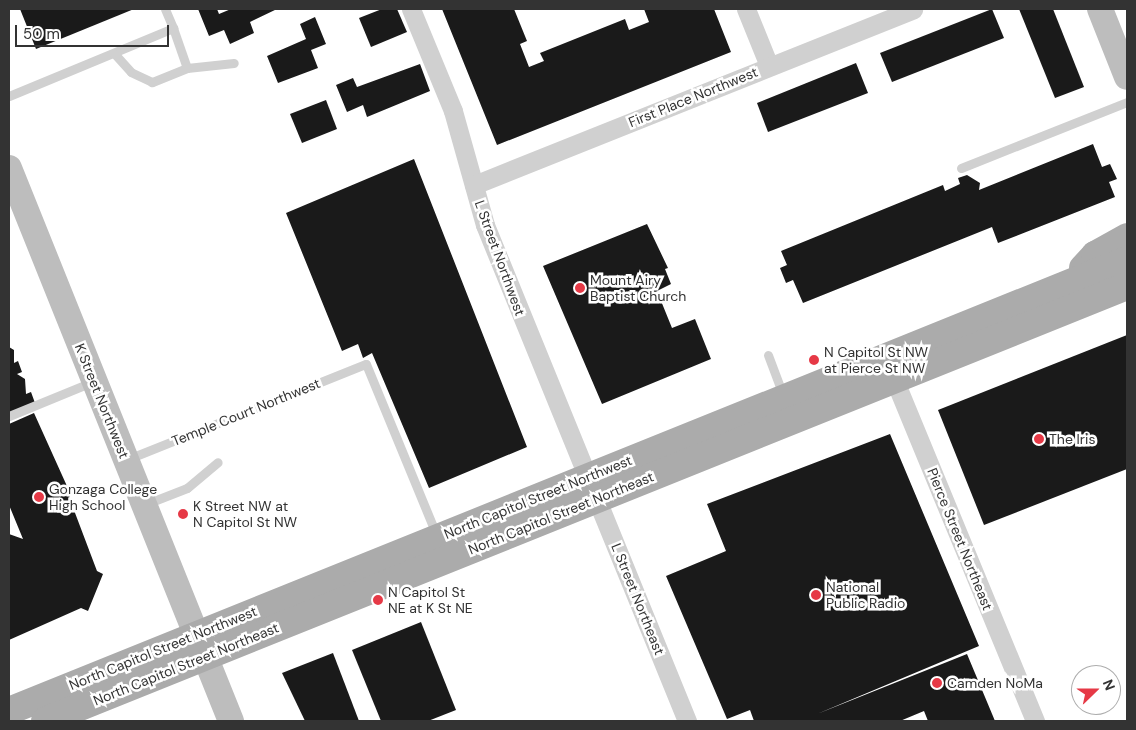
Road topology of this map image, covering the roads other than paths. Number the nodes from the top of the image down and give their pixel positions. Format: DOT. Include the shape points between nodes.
graph roads {
  1 [pos="166,9"];
  2 [pos="411,9"];
  3 [pos="746,9"];
  4 [pos="913,9"];
  5 [pos="1100,9"];
  6 [pos="173,28"];
  7 [pos="114,53"];
  8 [pos="234,63"];
  9 [pos="769,66"];
  10 [pos="187,68"];
  11 [pos="1127,77"];
  12 [pos="9,96"];
  13 [pos="1127,102"];
  14 [pos="9,168"];
  15 [pos="961,168"];
  16 [pos="474,185"];
  17 [pos="1127,237"];
  18 [pos="1127,260"];
  19 [pos="1127,286"];
  20 [pos="1073,294"];
  21 [pos="1127,303"];
  22 [pos="768,356"];
  23 [pos="890,368"];
  24 [pos="94,381"];
  25 [pos="784,398"];
  26 [pos="9,416"];
  27 [pos="126,460"];
  28 [pos="218,462"];
  29 [pos="592,488"];
  30 [pos="144,505"];
  31 [pos="437,537"];
  32 [pos="201,645"];
  33 [pos="9,711"];
  34 [pos="44,721"];
  35 [pos="231,721"];
  36 [pos="687,721"];
  37 [pos="1035,721"];
  1 -- 6 [label="lane"];
  2 -- 16 [label="street, L Street Northwest" via="453,111"];
  3 -- 9 [label="street"];
  4 -- 9 [label="street, First Place Northwest"];
  5 -- 11 [label="main road"];
  6 -- 7 [label="lane"];
  6 -- 10 [label="lane"];
  7 -- 10 [label="lane" via="131,72 152,82"];
  7 -- 12 [label="lane"];
  8 -- 10 [label="lane"];
  9 -- 16 [label="street, First Place Northwest"];
  13 -- 15 [label="lane"];
  14 -- 24 [label="main road, K Street Northwest"];
  16 -- 29 [label="street, L Street Northwest" via="485,226"];
  17 -- 20 [label="main road" via="1095,255"];
  18 -- 20 [label="main road"];
  19 -- 20 [label="main road"];
  20 -- 21 [label="main road"];
  20 -- 23 [label="main road, North Capitol Street Northwest"];
  22 -- 25 [label="lane"];
  23 -- 25 [label="main road, North Capitol Street Northwest"];
  23 -- 29 [label="main road, North Capitol Street Northeast"];
  23 -- 37 [label="street, Pierce Street Northeast"];
  24 -- 26 [label="lane"];
  24 -- 27 [label="main road, K Street Northwest"];
  25 -- 29 [label="main road, North Capitol Street Northwest"];
  27 -- 30 [label="main road, K Street Northwest"];
  27 -- 31 [label="lane, Temple Court Northwest" via="366,364"];
  28 -- 30 [label="lane" via="187,488"];
  29 -- 31 [label="main road, North Capitol Street Northwest"];
  29 -- 32 [label="main road, North Capitol Street Northeast"];
  29 -- 36 [label="street, L Street Northeast"];
  30 -- 32 [label="main road, K Street Northwest"];
  31 -- 32 [label="main road, North Capitol Street Northwest"];
  32 -- 33 [label="main road, North Capitol Street Northwest"];
  32 -- 34 [label="main road, North Capitol Street Northeast"];
  32 -- 35 [label="main road, K Street Northwest"];
}
